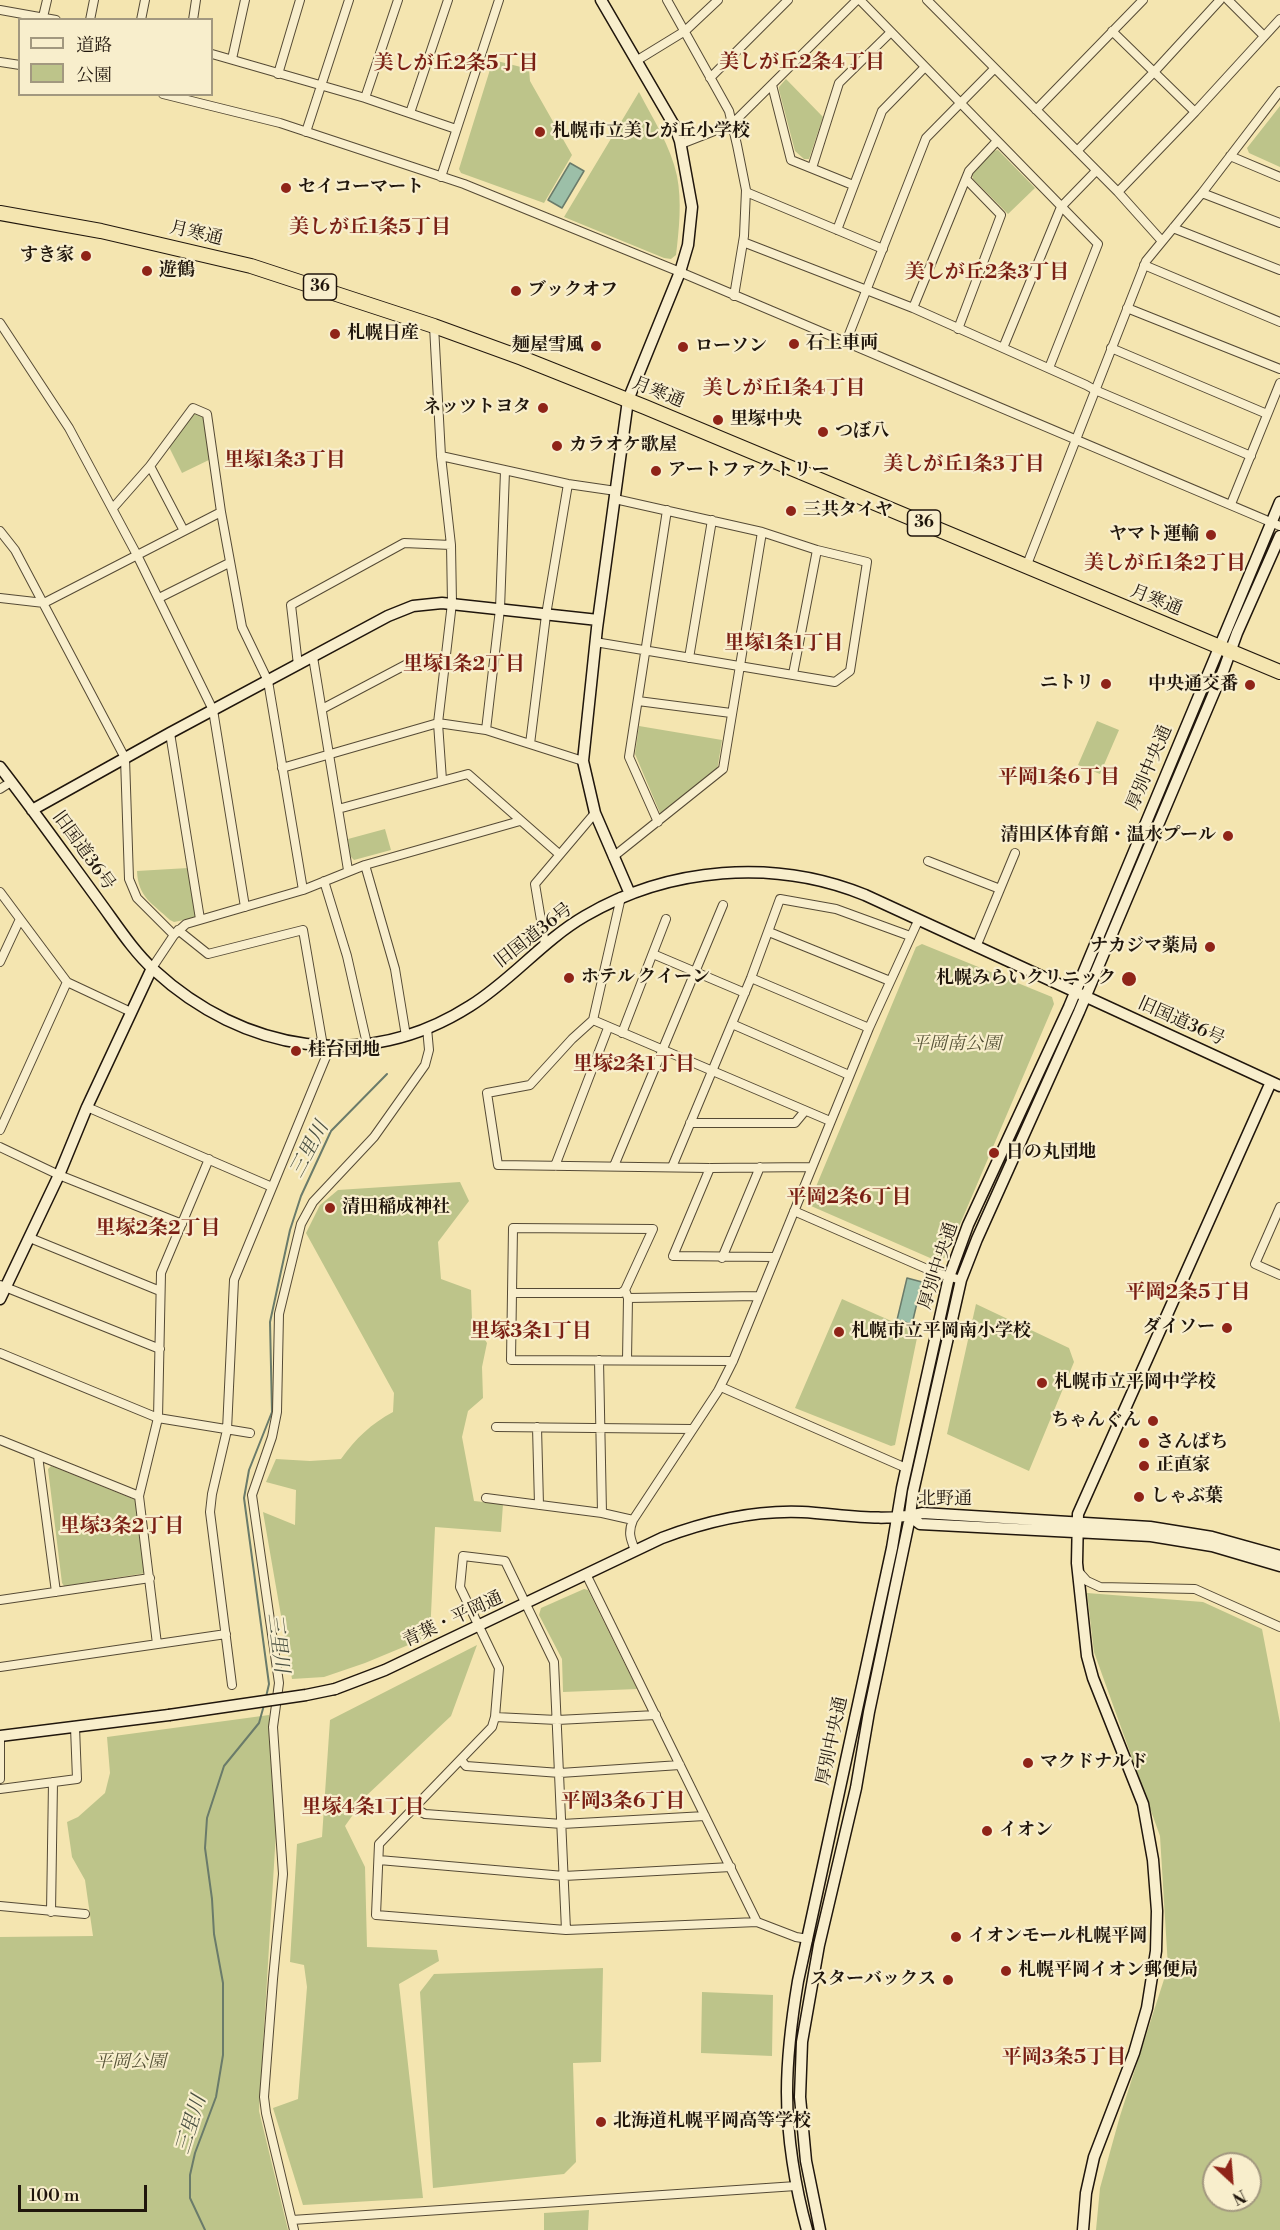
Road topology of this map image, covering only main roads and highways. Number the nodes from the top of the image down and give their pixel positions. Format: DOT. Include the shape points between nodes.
graph roads {
  1 [pos="0,213"];
  2 [pos="1280,672"];
  1 -- 2 [label="highway, 月寒通 / 36" via="101,231 251,266 434,326 628,400"];
}
